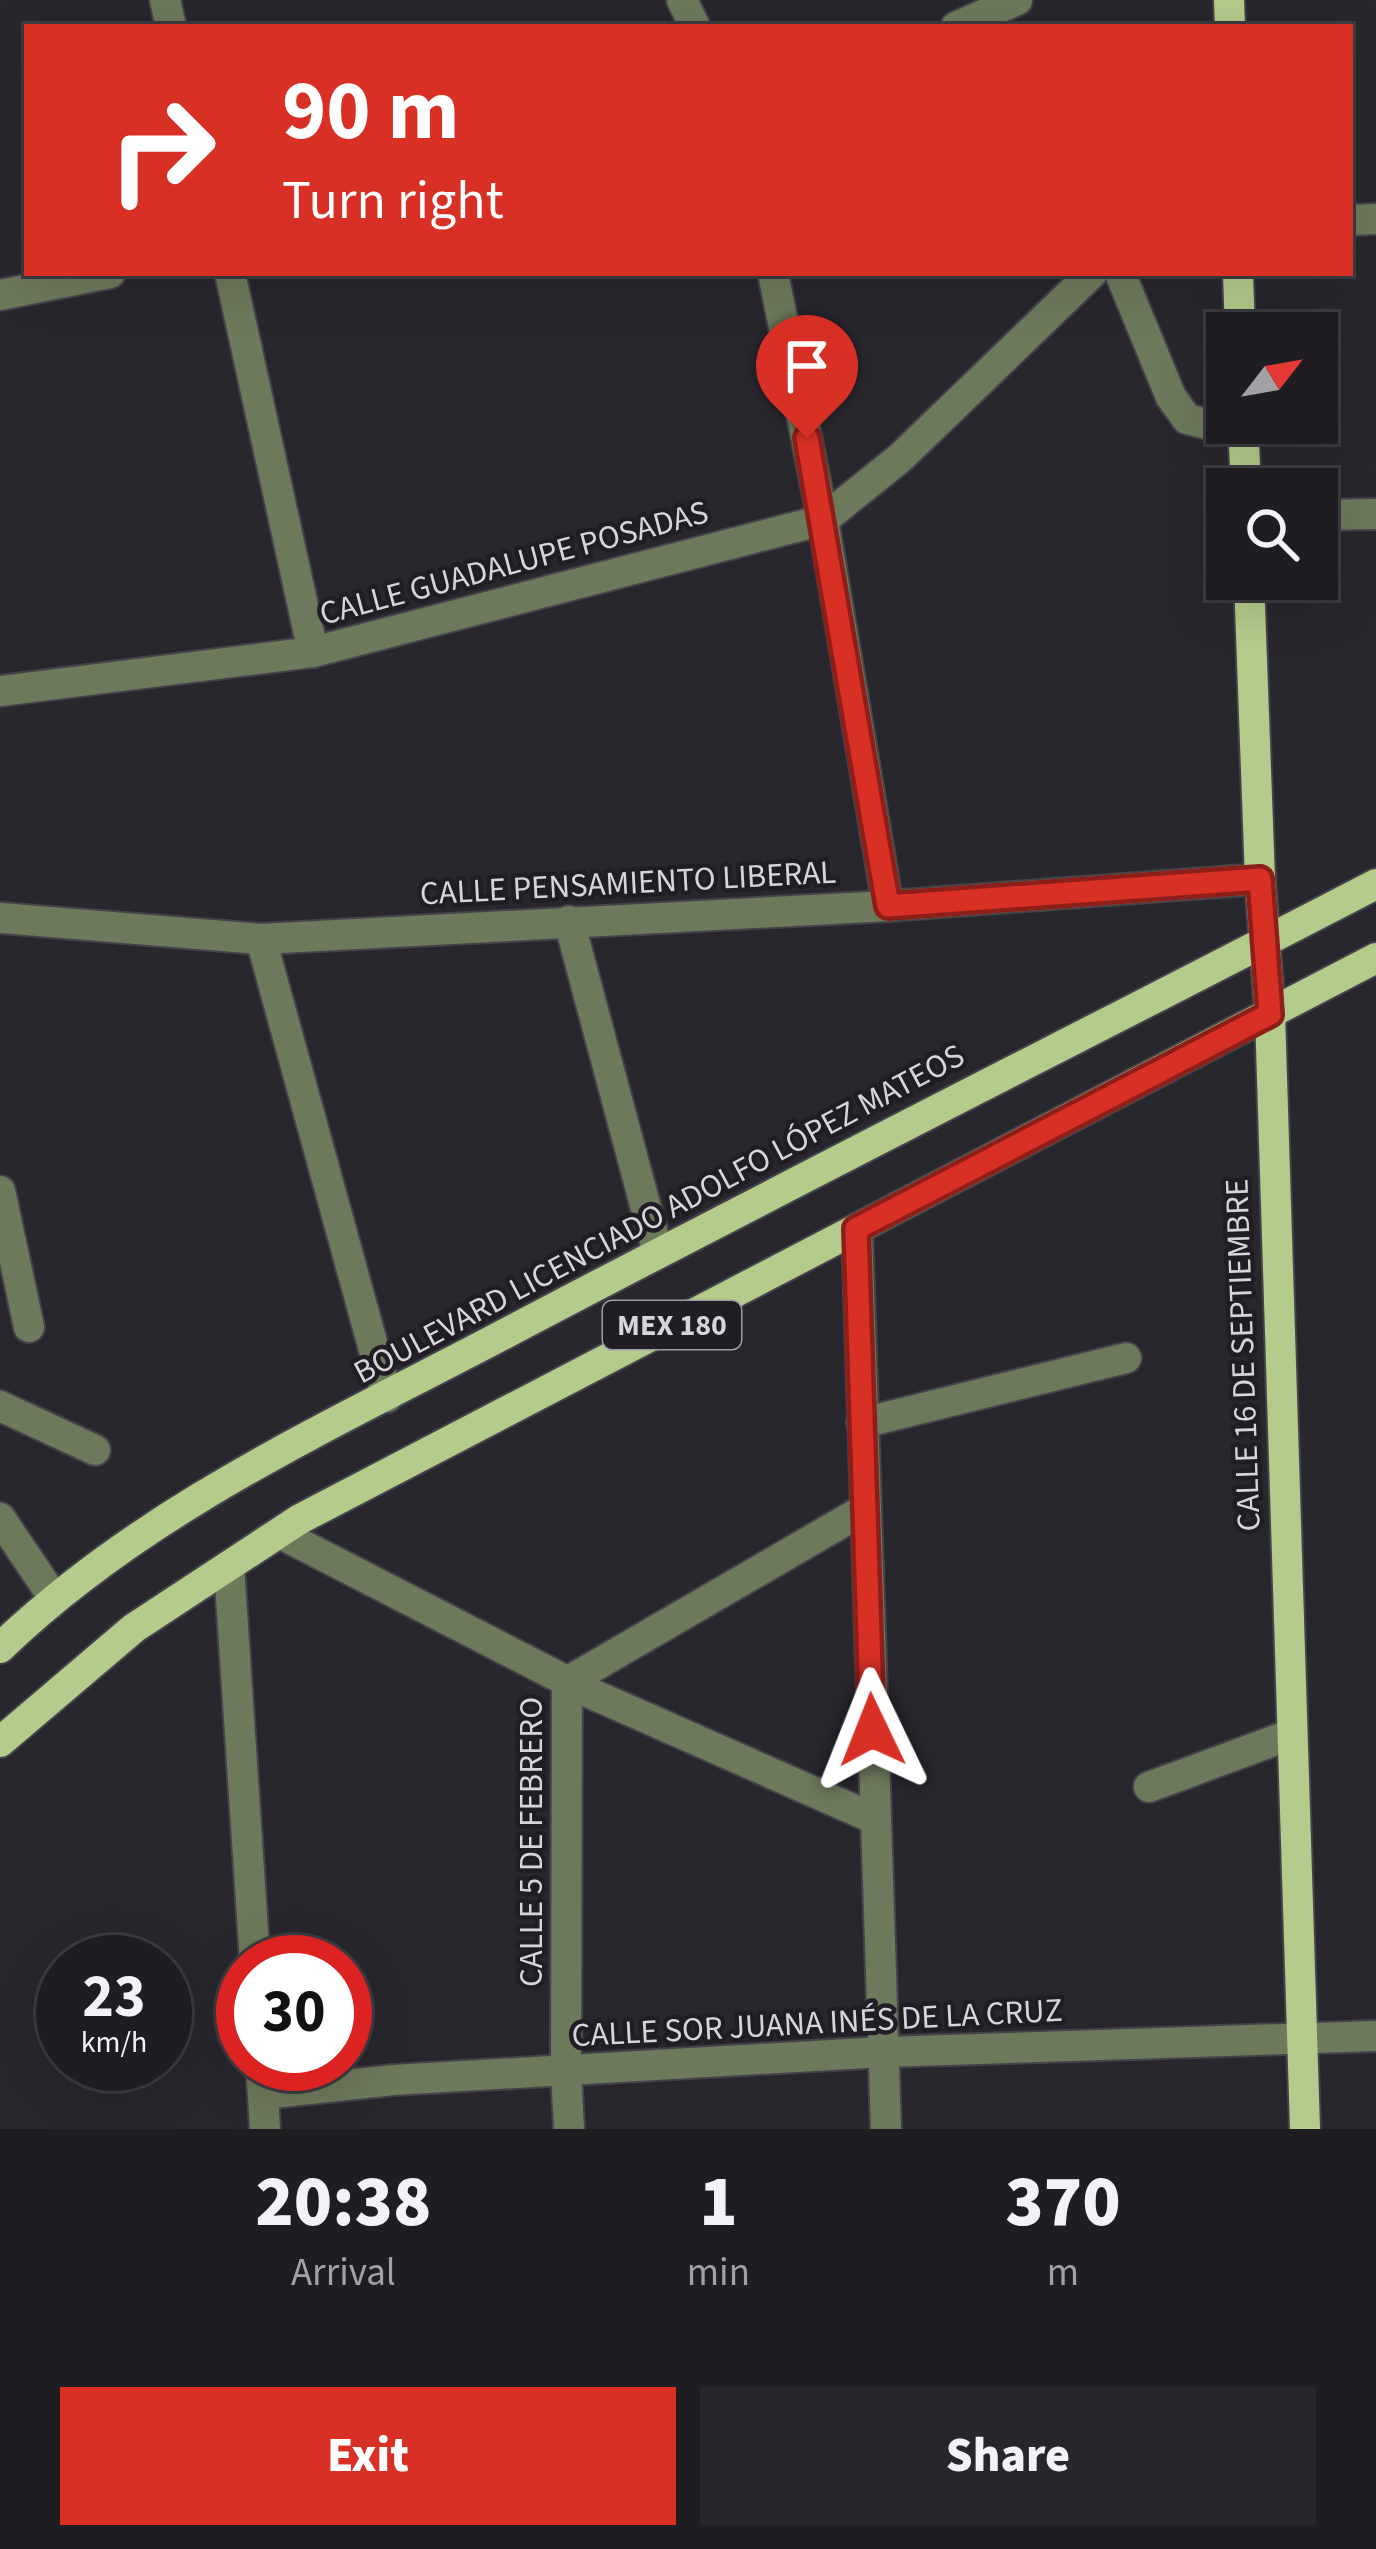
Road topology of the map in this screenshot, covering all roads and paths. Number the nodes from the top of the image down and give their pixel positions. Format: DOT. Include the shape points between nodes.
graph roads {
  1 [pos="1016,0"];
  2 [pos="963,24"];
  3 [pos="96,276"];
  4 [pos="231,276"];
  5 [pos="774,276"];
  6 [pos="1089,276"];
  7 [pos="1121,276"];
  8 [pos="1238,276"];
  9 [pos="0,296"];
  10 [pos="1239,312"];
  11 [pos="1206,422"];
  12 [pos="1376,514"];
  13 [pos="1338,515"];
  14 [pos="824,520"];
  15 [pos="1251,600"];
  16 [pos="313,652"];
  17 [pos="0,692"];
  18 [pos="1260,879"];
  19 [pos="1376,884"];
  20 [pos="888,906"];
  21 [pos="0,918"];
  22 [pos="569,921"];
  23 [pos="260,939"];
  24 [pos="1264,942"];
  25 [pos="1376,958"];
  26 [pos="1270,1014"];
  27 [pos="0,1191"];
  28 [pos="856,1229"];
  29 [pos="658,1253"];
  30 [pos="29,1328"];
  31 [pos="1126,1358"];
  32 [pos="387,1397"];
  33 [pos="0,1406"];
  34 [pos="862,1423"];
  35 [pos="95,1450"];
  36 [pos="865,1510"];
  37 [pos="0,1518"];
  38 [pos="279,1533"];
  39 [pos="229,1566"];
  40 [pos="54,1598"];
  41 [pos="0,1648"];
  42 [pos="567,1682"];
  43 [pos="1292,1735"];
  44 [pos="0,1742"];
  45 [pos="1149,1787"];
  46 [pos="875,1819"];
  47 [pos="253,1935"];
  48 [pos="1376,2036"];
  49 [pos="1302,2038"];
  50 [pos="884,2052"];
  51 [pos="566,2071"];
  52 [pos="372,2080"];
  53 [pos="263,2091"];
  54 [pos="265,2129"];
  55 [pos="569,2129"];
  56 [pos="886,2129"];
  57 [pos="1305,2129"];
  1 -- 2 [label="street"];
  3 -- 9 [label="street"];
  4 -- 16 [label="street"];
  5 -- 14 [label="street"];
  6 -- 14 [label="street, CALLE GUADALUPE POSADAS"];
  7 -- 11 [label="street" via="1171,397 1187,419"];
  8 -- 10 [label="main road"];
  12 -- 13 [label="street"];
  14 -- 16 [label="street, CALLE GUADALUPE POSADAS"];
  14 -- 20 [label="street"];
  15 -- 18 [label="main road, CALLE 16 DE SEPTIEMBRE"];
  16 -- 17 [label="street, CALLE GUADALUPE POSADAS"];
  18 -- 20 [label="street, CALLE PENSAMIENTO LIBERAL"];
  18 -- 24 [label="main road, CALLE 16 DE SEPTIEMBRE"];
  19 -- 24 [label="main road, BOULEVARD LICENCIADO ADOLFO LÓPEZ MATEOS / MEX 180"];
  20 -- 22 [label="street, CALLE PENSAMIENTO LIBERAL"];
  21 -- 23 [label="street, CALLE PENSAMIENTO LIBERAL"];
  22 -- 23 [label="street, CALLE PENSAMIENTO LIBERAL"];
  22 -- 29 [label="street"];
  23 -- 32 [label="street"];
  24 -- 26 [label="main road, CALLE 16 DE SEPTIEMBRE"];
  24 -- 29 [label="main road, BOULEVARD LICENCIADO ADOLFO LÓPEZ MATEOS / MEX 180"];
  25 -- 26 [label="main road, MEX 180"];
  26 -- 28 [label="main road, MEX 180"];
  26 -- 43 [label="main road, CALLE 16 DE SEPTIEMBRE"];
  27 -- 30 [label="street"];
  28 -- 34 [label="street"];
  28 -- 38 [label="main road, MEX 180"];
  29 -- 32 [label="main road, BOULEVARD LICENCIADO ADOLFO LÓPEZ MATEOS / MEX 180"];
  31 -- 34 [label="street"];
  32 -- 40 [label="main road, BOULEVARD LICENCIADO ADOLFO LÓPEZ MATEOS / MEX 180" via="145,1531"];
  33 -- 35 [label="street"];
  34 -- 36 [label="street"];
  36 -- 42 [label="street, CALLE 5 DE FEBRERO"];
  36 -- 46 [label="street"];
  37 -- 40 [label="street"];
  38 -- 39 [label="main road, MEX 180"];
  38 -- 42 [label="street"];
  39 -- 44 [label="main road, MEX 180" via="134,1628"];
  39 -- 47 [label="street"];
  40 -- 41 [label="main road, BOULEVARD LICENCIADO ADOLFO LÓPEZ MATEOS / MEX 180"];
  42 -- 46 [label="street"];
  42 -- 51 [label="street, CALLE 5 DE FEBRERO"];
  43 -- 45 [label="street"];
  43 -- 49 [label="main road, CALLE 16 DE SEPTIEMBRE"];
  46 -- 50 [label="street"];
  48 -- 49 [label="street, CALLE SOR JUANA INÉS DE LA CRUZ"];
  49 -- 50 [label="street, CALLE SOR JUANA INÉS DE LA CRUZ"];
  49 -- 57 [label="main road, CALLE 16 DE SEPTIEMBRE"];
  50 -- 51 [label="street, CALLE SOR JUANA INÉS DE LA CRUZ"];
  50 -- 56 [label="street"];
  51 -- 52 [label="street, CALLE SOR JUANA INÉS DE LA CRUZ"];
  51 -- 55 [label="street, CALLE 5 DE FEBRERO"];
  53 -- 54 [label="street"];
}
